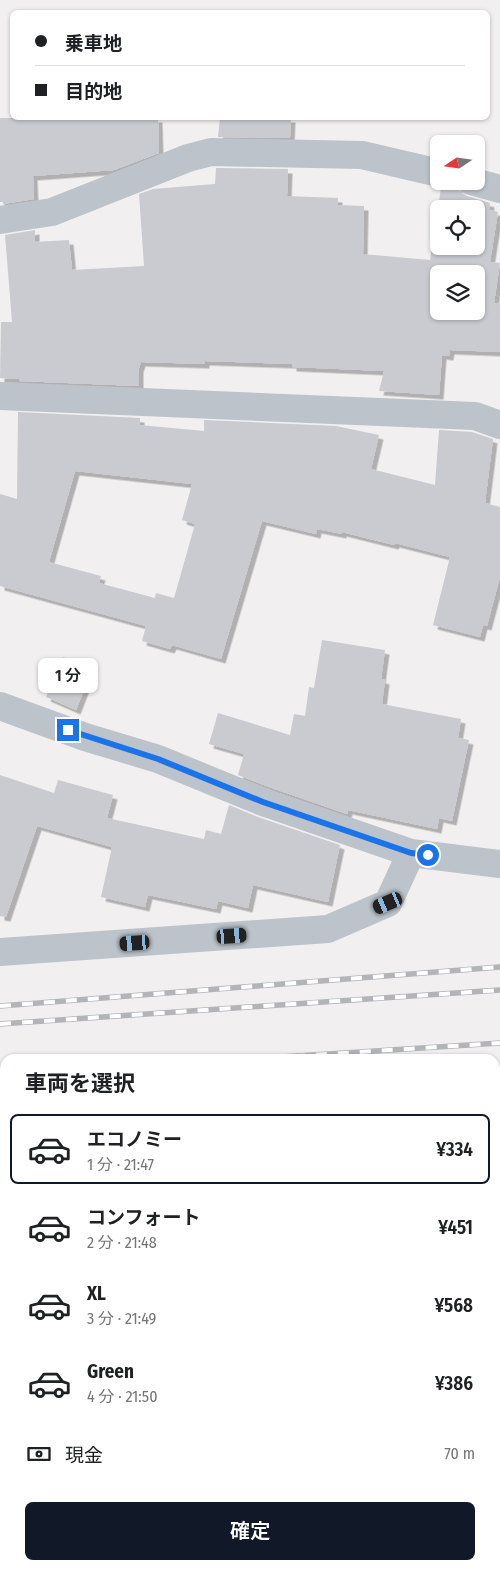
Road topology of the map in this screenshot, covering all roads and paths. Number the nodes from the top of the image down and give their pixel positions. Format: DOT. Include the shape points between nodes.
graph roads {
  1 [pos="430,171"];
  2 [pos="485,185"];
  3 [pos="500,189"];
  4 [pos="0,220"];
  5 [pos="0,396"];
  6 [pos="500,425"];
  7 [pos="0,706"];
  8 [pos="411,853"];
  9 [pos="500,864"];
  10 [pos="0,952"];
  1 -- 4 [label="street" via="362,155 211,152 188,158 52,212"];
  2 -- 3 [label="street"];
  5 -- 6 [label="street" via="475,416"];
  7 -- 8 [label="street" via="158,759 263,802"];
  8 -- 9 [label="street"];
  8 -- 10 [label="street" via="388,903 328,929"];
}
